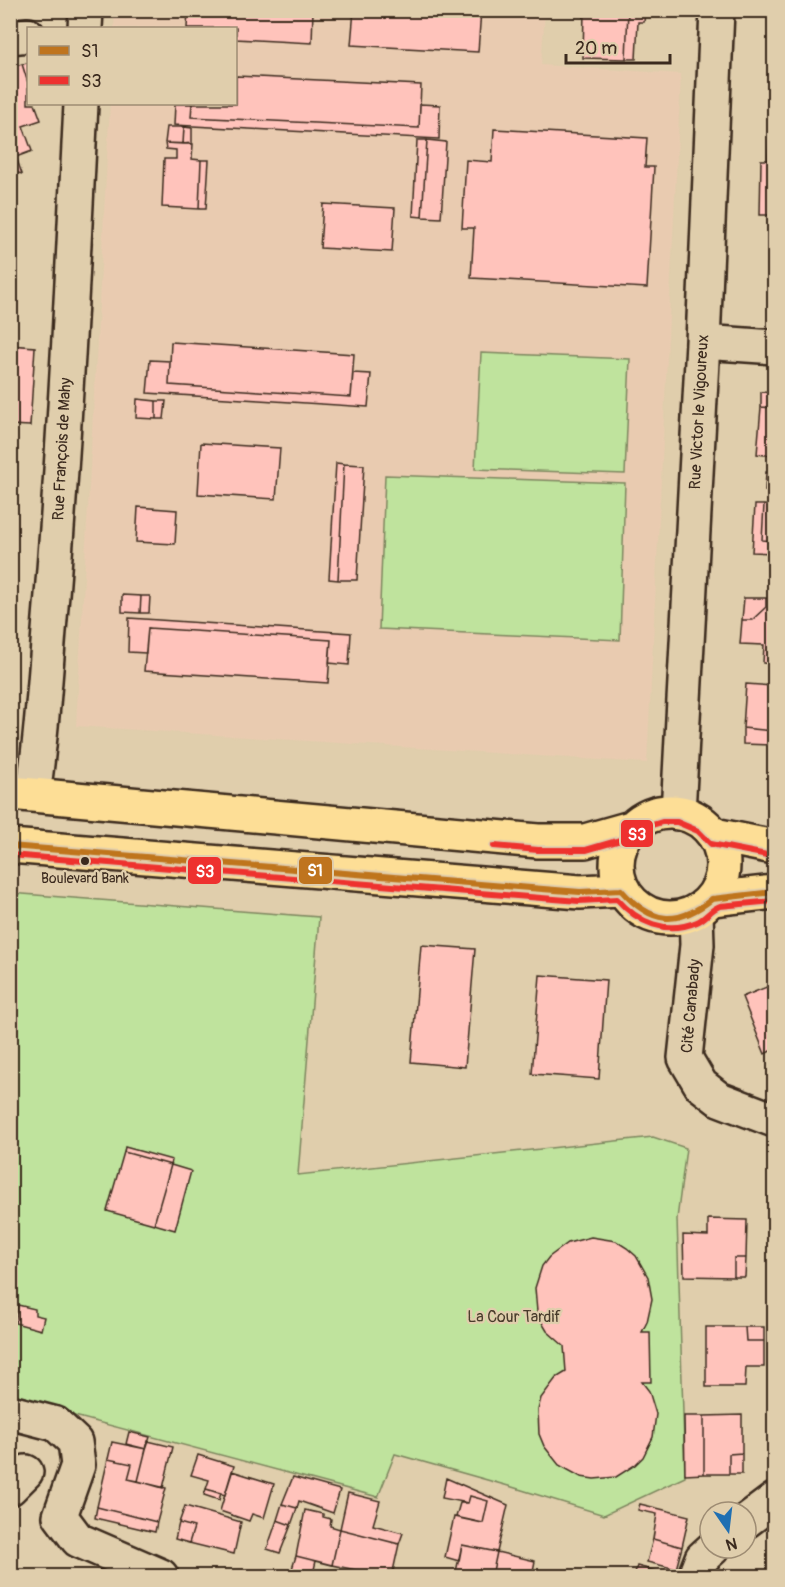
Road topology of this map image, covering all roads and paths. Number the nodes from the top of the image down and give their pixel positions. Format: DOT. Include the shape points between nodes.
graph roads {
  1 [pos="86,10"];
  2 [pos="717,10"];
  3 [pos="85,27"];
  4 [pos="27,35"];
  5 [pos="10,37"];
  6 [pos="81,105"];
  7 [pos="703,342"];
  8 [pos="774,347"];
  9 [pos="22,794"];
  10 [pos="678,813"];
  11 [pos="632,828"];
  12 [pos="714,835"];
  13 [pos="10,846"];
  14 [pos="774,847"];
  15 [pos="621,890"];
  16 [pos="774,892"];
  17 [pos="704,906"];
  18 [pos="774,1120"];
  19 [pos="10,1412"];
  20 [pos="774,1500"];
  21 [pos="758,1512"];
  22 [pos="701,1560"];
  23 [pos="161,1576"];
  24 [pos="695,1576"];
  1 -- 3 [label="street"];
  2 -- 7 [label="street, Rue Victor le Vigoureux"];
  4 -- 5 [label="street"];
  6 -- 9 [label="street, Rue François de Mahy" via="58,516 40,751"];
  7 -- 8 [label="street"];
  7 -- 10 [label="street, Rue Victor le Vigoureux"];
  9 -- 11 [label="main road" via="538,841 585,841"];
  10 -- 11 [label="main road" via="645,818"];
  10 -- 12 [label="main road" via="704,824"];
  11 -- 15 [label="main road" via="617,857 616,874"];
  12 -- 14 [label="main road"];
  12 -- 17 [label="main road" via="722,850 724,867 721,884"];
  13 -- 15 [label="main road" via="580,892"];
  15 -- 17 [label="main road" via="646,914 663,919 680,918"];
  16 -- 17 [label="main road"];
  17 -- 18 [label="street, Cité Canabady" via="685,1058 701,1084 719,1099"];
  19 -- 23 [label="street" via="56,1424 75,1442 78,1464 60,1516 78,1540"];
  20 -- 21 [label="street"];
  22 -- 24 [label="street"];
}
